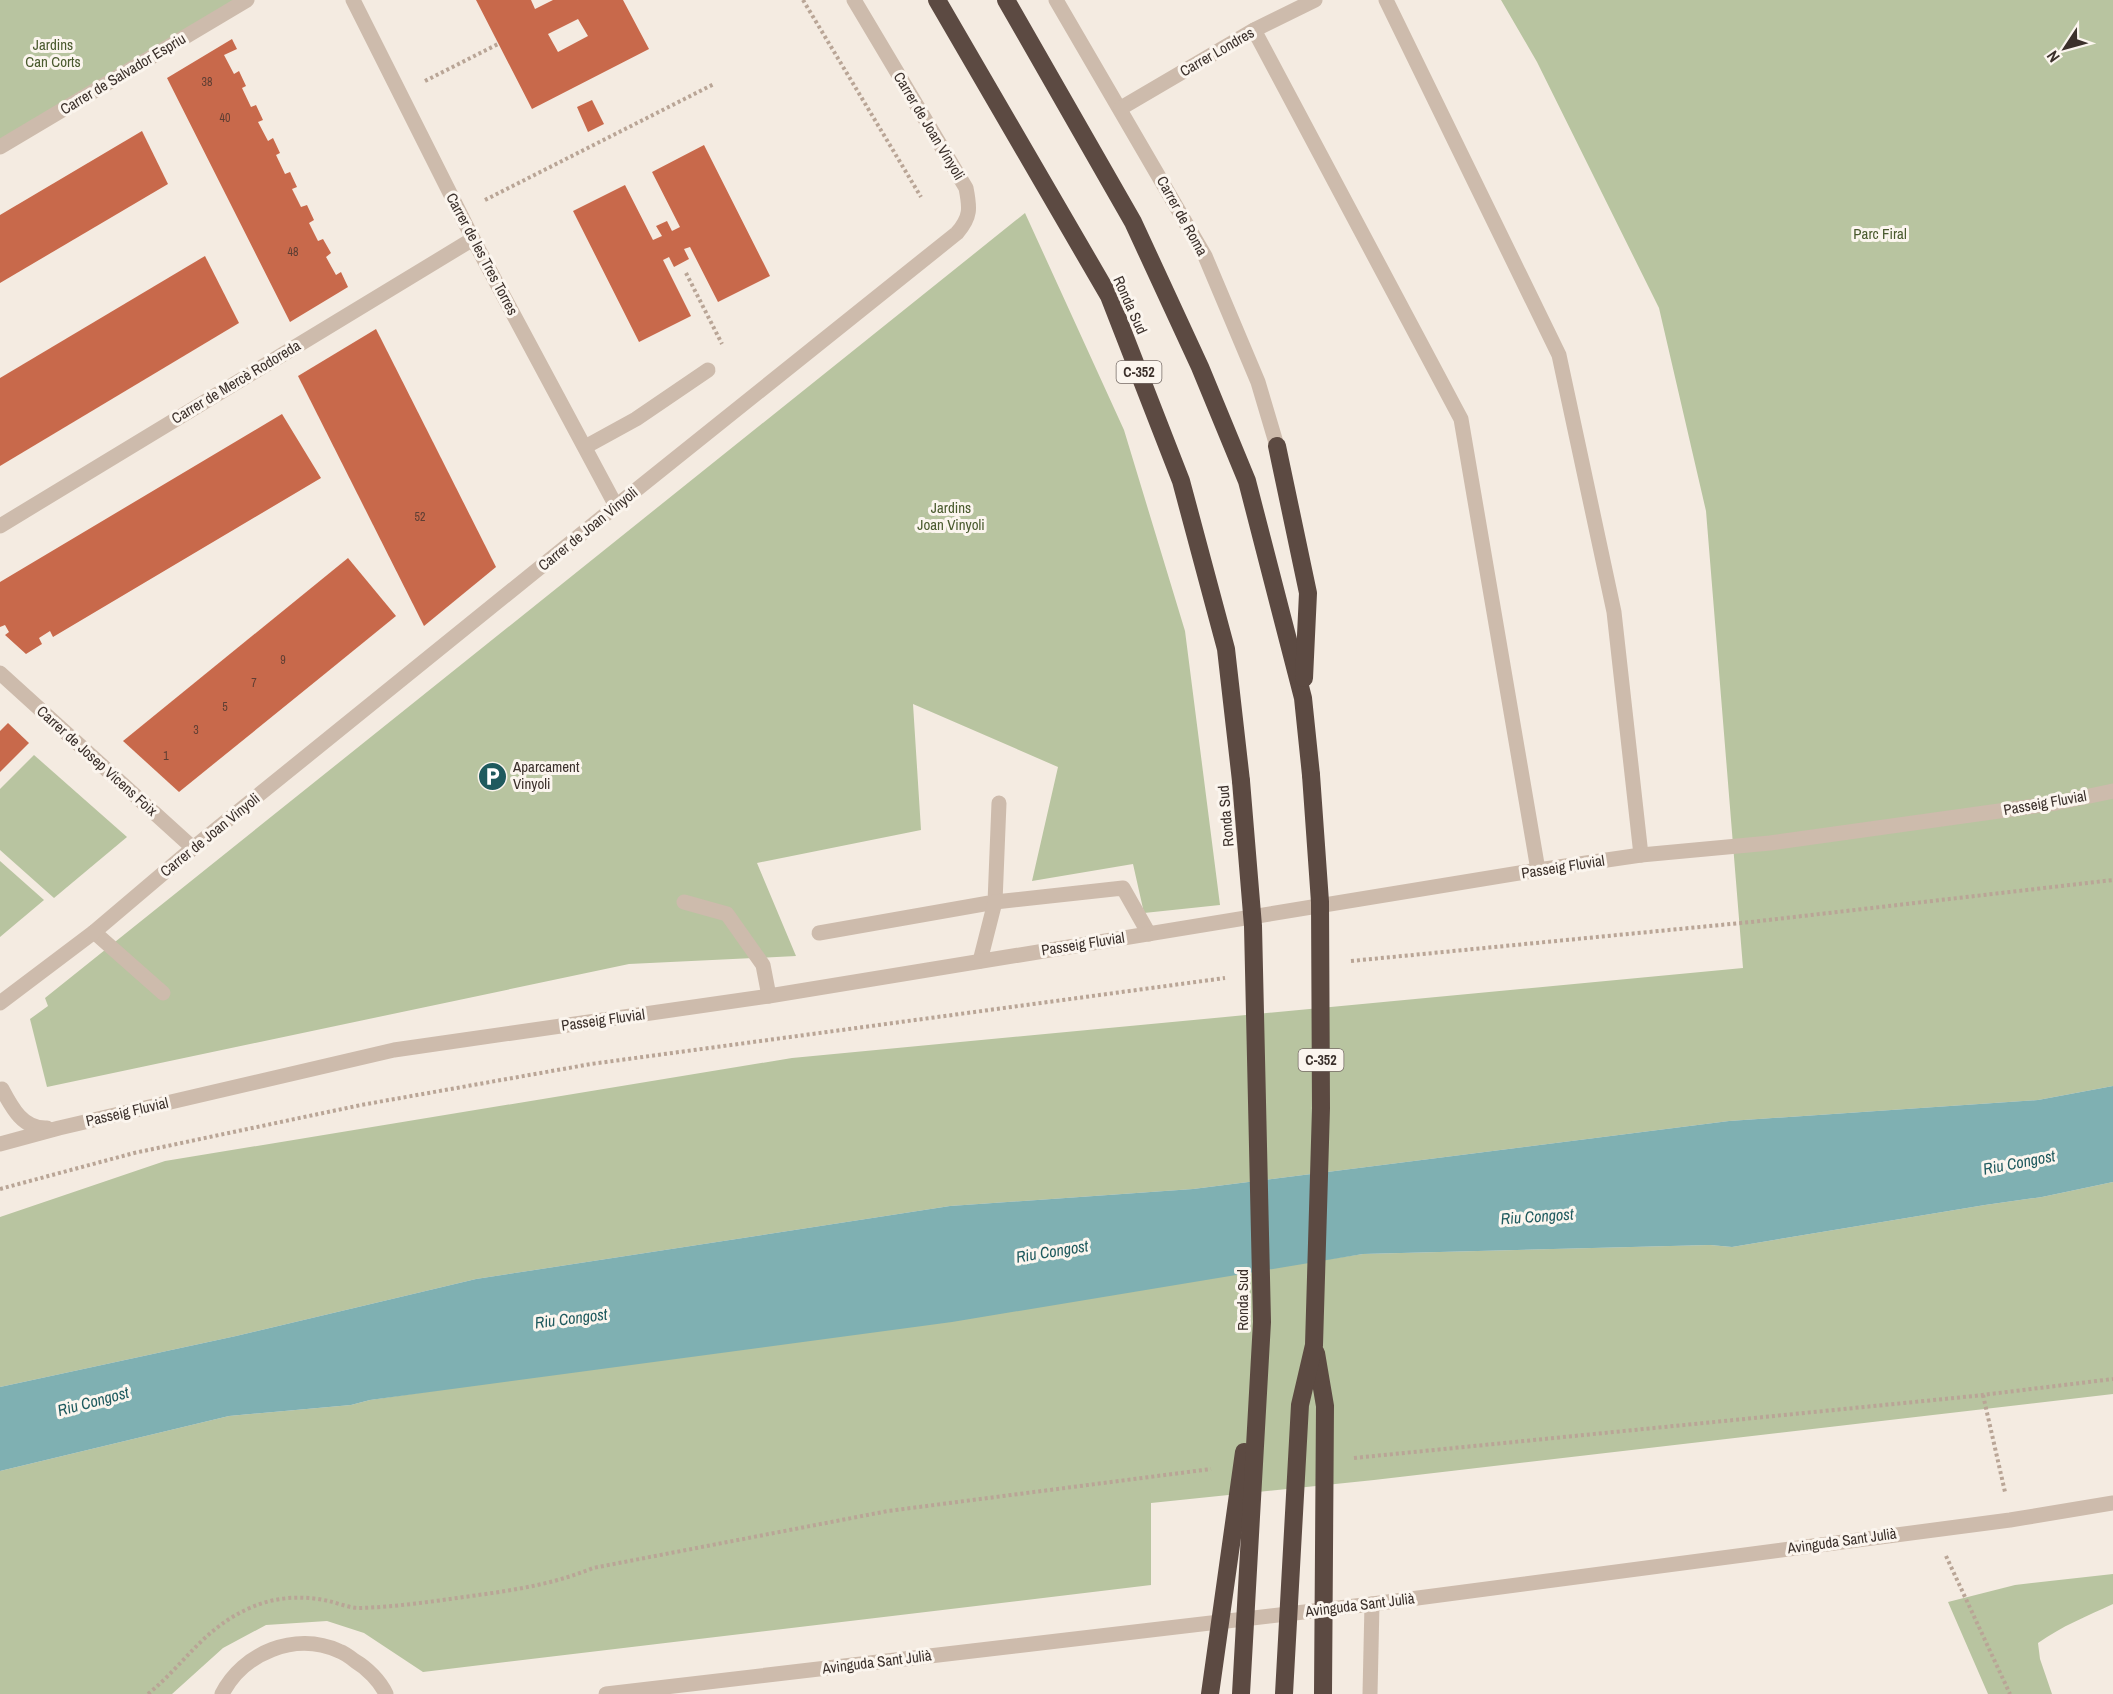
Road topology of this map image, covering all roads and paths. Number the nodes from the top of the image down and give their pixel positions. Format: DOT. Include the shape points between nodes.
graph roads {
  1 [pos="246,0"];
  2 [pos="353,0"];
  3 [pos="803,0"];
  4 [pos="854,0"];
  5 [pos="937,0"];
  6 [pos="1006,0"];
  7 [pos="1056,0"];
  8 [pos="1315,0"];
  9 [pos="1386,0"];
  10 [pos="1254,30"];
  11 [pos="498,44"];
  12 [pos="457,65"];
  13 [pos="714,84"];
  14 [pos="1120,108"];
  15 [pos="0,147"];
  16 [pos="921,197"];
  17 [pos="460,212"];
  18 [pos="473,239"];
  19 [pos="686,273"];
  20 [pos="727,353"];
  21 [pos="708,370"];
  22 [pos="1277,446"];
  23 [pos="585,447"];
  24 [pos="616,506"];
  25 [pos="0,526"];
  26 [pos="0,673"];
  27 [pos="1303,698"];
  28 [pos="2113,791"];
  29 [pos="999,803"];
  30 [pos="193,848"];
  31 [pos="1641,855"];
  32 [pos="1538,870"];
  33 [pos="2113,880"];
  34 [pos="684,902"];
  35 [pos="995,902"];
  36 [pos="94,932"];
  37 [pos="819,933"];
  38 [pos="1149,934"];
  39 [pos="980,961"];
  40 [pos="1346,962"];
  41 [pos="1230,977"];
  42 [pos="163,993"];
  43 [pos="769,996"];
  44 [pos="4,1002"];
  45 [pos="1,1089"];
  46 [pos="59,1128"];
  47 [pos="0,1144"];
  48 [pos="0,1189"];
  49 [pos="1262,1322"];
  50 [pos="1314,1345"];
  51 [pos="2113,1379"];
  52 [pos="1983,1395"];
  53 [pos="1350,1458"];
  54 [pos="1213,1469"];
  55 [pos="2113,1503"];
  56 [pos="2010,1520"];
  57 [pos="1933,1529"];
  58 [pos="1372,1604"];
  59 [pos="148,1694"];
  60 [pos="222,1694"];
  61 [pos="386,1694"];
  62 [pos="606,1694"];
  63 [pos="1210,1694"];
  64 [pos="1241,1694"];
  65 [pos="1284,1694"];
  66 [pos="1323,1694"];
  67 [pos="1370,1694"];
  68 [pos="2010,1694"];
  1 -- 15 [label="street, Carrer de Salvador Espriu"];
  2 -- 17 [label="street, Carrer de les Tres Torres"];
  3 -- 16 [label="path"];
  4 -- 24 [label="street, Carrer de Joan Vinyoli" via="959,174 969,202 967,222"];
  5 -- 49 [label="highway, Ronda Sud / C-352, bridge" via="1109,296 1181,481 1226,649 1253,926"];
  6 -- 27 [label="highway, C-352" via="1133,222 1200,367 1246,481"];
  7 -- 14 [label="street, Carrer de Roma"];
  8 -- 10 [label="street, Carrer Londres"];
  9 -- 31 [label="street" via="1558,355 1614,612"];
  10 -- 14 [label="street, Carrer Londres"];
  10 -- 32 [label="street" via="1461,419"];
  11 -- 12 [label="path"];
  13 -- 17 [label="path"];
  14 -- 22 [label="street, Carrer de Roma" via="1205,256 1258,382"];
  17 -- 18 [label="street, Carrer de les Tres Torres"];
  18 -- 23 [label="street, Carrer de les Tres Torres"];
  18 -- 25 [label="street, Carrer de Mercè Rodoreda"];
  19 -- 20 [label="path"];
  21 -- 23 [label="street" via="636,419"];
  22 -- 27 [label="highway" via="1308,593"];
  23 -- 24 [label="street, Carrer de les Tres Torres"];
  24 -- 30 [label="street, Carrer de Joan Vinyoli"];
  26 -- 30 [label="street, Carrer de Josep Vicens Foix"];
  27 -- 50 [label="highway, C-352, bridge" via="1320,902 1321,1108"];
  28 -- 31 [label="street, Passeig Fluvial" via="2056,803 1770,843"];
  29 -- 35 [label="street"];
  30 -- 36 [label="street, Carrer de Joan Vinyoli"];
  31 -- 32 [label="street, Passeig Fluvial"];
  32 -- 38 [label="street, Passeig Fluvial"];
  33 -- 40 [label="path" via="1751,922"];
  34 -- 43 [label="street" via="727,914 763,965"];
  35 -- 37 [label="street"];
  35 -- 38 [label="street" via="1123,888"];
  35 -- 39 [label="street"];
  36 -- 42 [label="street"];
  36 -- 44 [label="street, Carrer de Joan Vinyoli"];
  38 -- 39 [label="street, Passeig Fluvial"];
  39 -- 43 [label="street, Passeig Fluvial"];
  41 -- 48 [label="path" via="591,1064 202,1138"];
  43 -- 46 [label="street, Passeig Fluvial" via="394,1050"];
  45 -- 46 [label="street, Passeig Fluvial" via="28,1124"];
  46 -- 47 [label="street, Passeig Fluvial"];
  49 -- 63 [label="highway, bridge"];
  49 -- 64 [label="highway, Ronda Sud / C-352, bridge"];
  50 -- 65 [label="highway, C-352, bridge" via="1300,1406"];
  50 -- 66 [label="highway, bridge" via="1325,1406"];
  51 -- 52 [label="path"];
  52 -- 53 [label="path"];
  52 -- 56 [label="path"];
  54 -- 59 [label="path" via="888,1511 593,1568 566,1579 501,1592 356,1608 320,1599 272,1600 215,1627"];
  55 -- 56 [label="street, Avinguda Sant Julià"];
  56 -- 57 [label="street, Avinguda Sant Julià"];
  57 -- 58 [label="street, Avinguda Sant Julià"];
  57 -- 68 [label="path"];
  58 -- 62 [label="street, Avinguda Sant Julià"];
  58 -- 67 [label="street"];
  60 -- 61 [label="street" via="230,1679 252,1659 279,1646 310,1643 339,1650 365,1667"];
}
